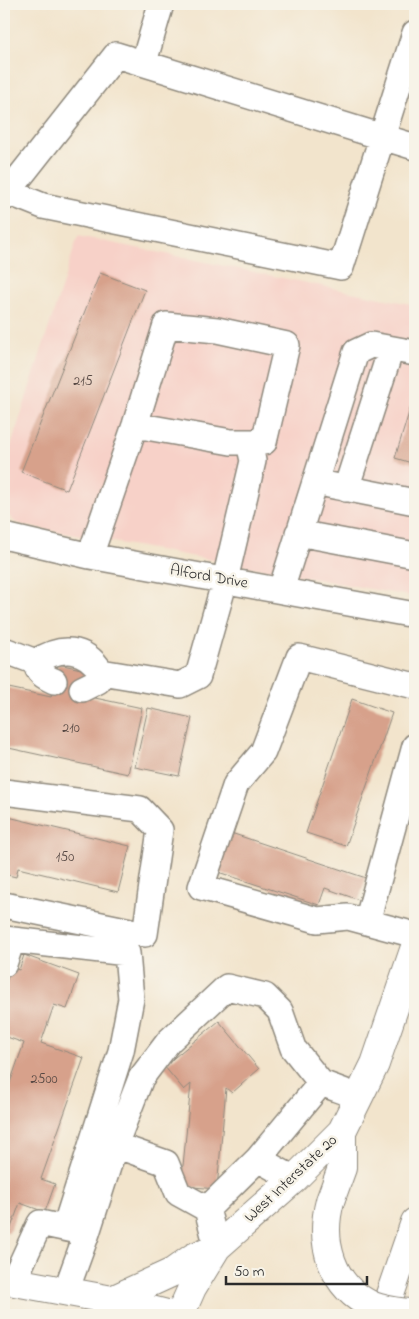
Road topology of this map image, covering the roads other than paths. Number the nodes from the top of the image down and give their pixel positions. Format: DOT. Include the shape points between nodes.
graph roads {
  1 [pos="161,4"];
  2 [pos="415,33"];
  3 [pos="144,62"];
  4 [pos="382,137"];
  5 [pos="415,147"];
  6 [pos="5,193"];
  7 [pos="391,349"];
  8 [pos="415,352"];
  9 [pos="135,425"];
  10 [pos="249,442"];
  11 [pos="315,482"];
  12 [pos="346,489"];
  13 [pos="415,502"];
  14 [pos="298,533"];
  15 [pos="4,536"];
  16 [pos="415,555"];
  17 [pos="90,556"];
  18 [pos="225,580"];
  19 [pos="281,590"];
  20 [pos="415,615"];
  21 [pos="4,650"];
  22 [pos="36,662"];
  23 [pos="101,672"];
  24 [pos="54,681"];
  25 [pos="415,686"];
  26 [pos="82,689"];
  27 [pos="415,746"];
  28 [pos="4,792"];
  29 [pos="4,905"];
  30 [pos="367,922"];
  31 [pos="415,935"];
  32 [pos="8,940"];
  33 [pos="415,947"];
  34 [pos="4,964"];
  35 [pos="321,1083"];
  36 [pos="359,1097"];
  37 [pos="342,1132"];
  38 [pos="115,1145"];
  39 [pos="258,1159"];
  40 [pos="294,1178"];
  41 [pos="207,1209"];
  42 [pos="415,1222"];
  43 [pos="76,1231"];
  44 [pos="218,1247"];
  45 [pos="8,1281"];
  46 [pos="66,1291"];
  47 [pos="112,1300"];
  48 [pos="415,1314"];
  49 [pos="171,1315"];
  50 [pos="180,1315"];
  51 [pos="383,1315"];
  1 -- 3 [label="street"];
  2 -- 4 [label="street"];
  3 -- 4 [label="street"];
  3 -- 6 [label="street" via="116,55"];
  4 -- 5 [label="street"];
  4 -- 6 [label="street" via="341,267 42,206"];
  7 -- 8 [label="street"];
  7 -- 11 [label="street" via="370,345 356,352"];
  7 -- 12 [label="street"];
  9 -- 10 [label="street" via="230,442"];
  9 -- 10 [label="street" via="166,325 216,330 287,345 264,442"];
  9 -- 17 [label="street"];
  10 -- 18 [label="street" via="253,461"];
  11 -- 12 [label="street"];
  11 -- 14 [label="street"];
  12 -- 13 [label="street"];
  14 -- 16 [label="street"];
  14 -- 19 [label="street"];
  15 -- 17 [label="street, Alford Drive"];
  17 -- 18 [label="street, Alford Drive"];
  18 -- 19 [label="street, Alford Drive"];
  18 -- 23 [label="street" via="198,676 180,685"];
  19 -- 20 [label="street, Alford Drive"];
  21 -- 22 [label="street"];
  22 -- 23 [label="street" via="48,654 80,652 95,662"];
  22 -- 24 [label="street" via="42,675"];
  23 -- 26 [label="street" via="98,681"];
  25 -- 30 [label="street" via="299,657 263,752 236,784 200,888 317,920 348,917"];
  27 -- 30 [label="street"];
  28 -- 29 [label="street" via="140,810 160,830 145,934"];
  30 -- 31 [label="street"];
  32 -- 34 [label="street"];
  32 -- 43 [label="street" via="127,953 131,999 122,1051"];
  33 -- 36 [label="main road, West Interstate 20" via="375,1064"];
  35 -- 36 [label="street"];
  35 -- 38 [label="street" via="293,1048 280,1011 266,996 227,987 169,1041 141,1078"];
  35 -- 39 [label="street"];
  36 -- 37 [label="main road, West Interstate 20"];
  37 -- 40 [label="main road, West Interstate 20"];
  37 -- 48 [label="main road, bridge" via="342,1168 325,1226 327,1250 340,1279 356,1295 375,1306"];
  38 -- 41 [label="street" via="166,1163 178,1193"];
  38 -- 43 [label="street"];
  39 -- 40 [label="street"];
  39 -- 41 [label="street"];
  40 -- 44 [label="main road, West Interstate 20"];
  41 -- 44 [label="street"];
  42 -- 51 [label="main road"];
  43 -- 45 [label="street" via="40,1223"];
  43 -- 46 [label="street"];
  44 -- 47 [label="main road"];
  44 -- 50 [label="main road, West Interstate 20" via="192,1288"];
  45 -- 46 [label="main road"];
  46 -- 47 [label="main road"];
  47 -- 49 [label="main road"];
}
